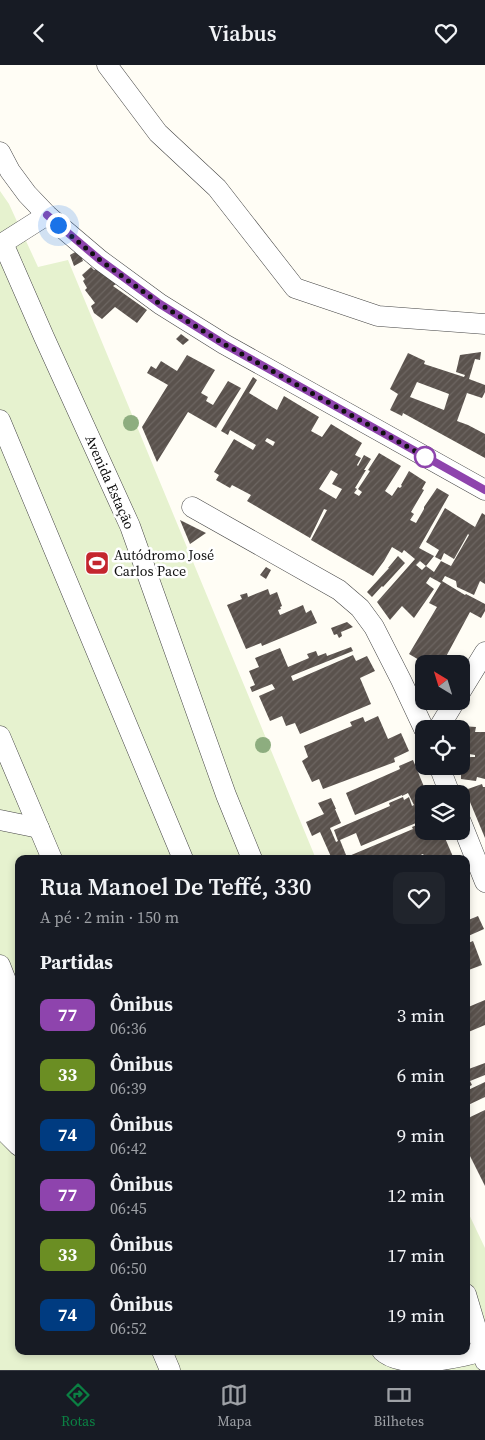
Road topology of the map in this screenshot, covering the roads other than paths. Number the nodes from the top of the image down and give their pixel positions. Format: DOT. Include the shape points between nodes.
graph roads {
  1 [pos="107,65"];
  2 [pos="0,152"];
  3 [pos="47,215"];
  4 [pos="1,242"];
  5 [pos="485,324"];
  6 [pos="0,420"];
  7 [pos="485,490"];
  8 [pos="192,507"];
  9 [pos="485,653"];
  10 [pos="470,677"];
  11 [pos="420,720"];
  12 [pos="0,736"];
  13 [pos="0,820"];
  14 [pos="39,828"];
  15 [pos="468,840"];
  16 [pos="50,855"];
  17 [pos="181,855"];
  18 [pos="250,855"];
  19 [pos="485,882"];
  20 [pos="0,965"];
  21 [pos="3,1129"];
  22 [pos="15,1142"];
  23 [pos="470,1307"];
  24 [pos="484,1354"];
  25 [pos="164,1355"];
  26 [pos="387,1355"];
  27 [pos="170,1370"];
  1 -- 5 [label="street" via="158,133 217,188 295,288 378,316"];
  2 -- 3 [label="street" via="21,187"];
  3 -- 4 [label="street, Avenida Estação"];
  3 -- 7 [label="street" via="100,260 160,304 224,344"];
  4 -- 18 [label="street, Avenida Estação" via="130,526"];
  6 -- 17 [label="street"];
  8 -- 11 [label="street" via="339,590 360,608 374,627"];
  9 -- 10 [label="street"];
  12 -- 14 [label="street"];
  13 -- 14 [label="street"];
  14 -- 16 [label="street"];
  15 -- 19 [label="street"];
  20 -- 21 [label="street" via="7,983 8,1001 8,1117"];
  21 -- 22 [label="street"];
  23 -- 24 [label="street"];
  24 -- 26 [label="street" via="412,1364 402,1364"];
  25 -- 27 [label="street"];
}
